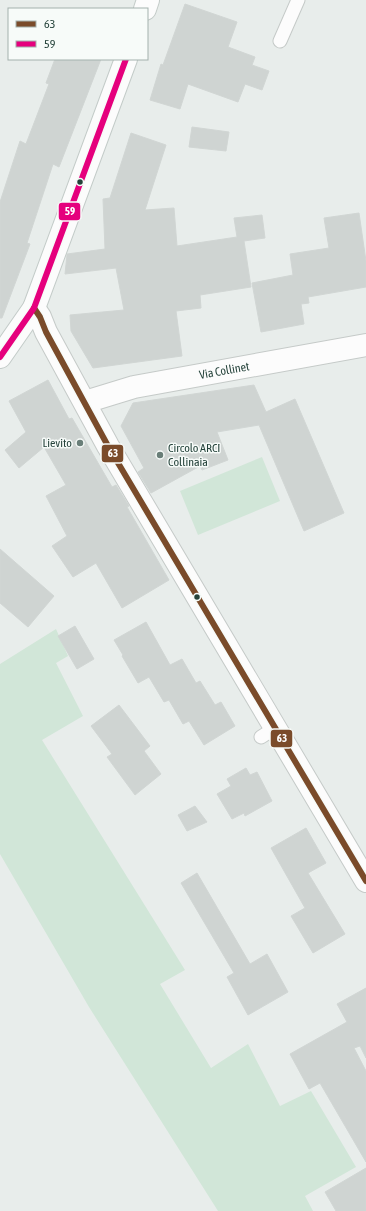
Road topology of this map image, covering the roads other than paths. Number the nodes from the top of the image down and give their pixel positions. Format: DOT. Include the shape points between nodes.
graph roads {
  1 [pos="298,0"];
  2 [pos="280,41"];
  3 [pos="126,60"];
  4 [pos="34,308"];
  5 [pos="366,345"];
  6 [pos="0,357"];
  7 [pos="85,402"];
  8 [pos="366,881"];
  1 -- 2 [label="lane"];
  3 -- 4 [label="street"];
  4 -- 6 [label="street"];
  4 -- 7 [label="street"];
  5 -- 7 [label="street, Via Collinet" via="134,387"];
  7 -- 8 [label="street" via="268,732"];
}
